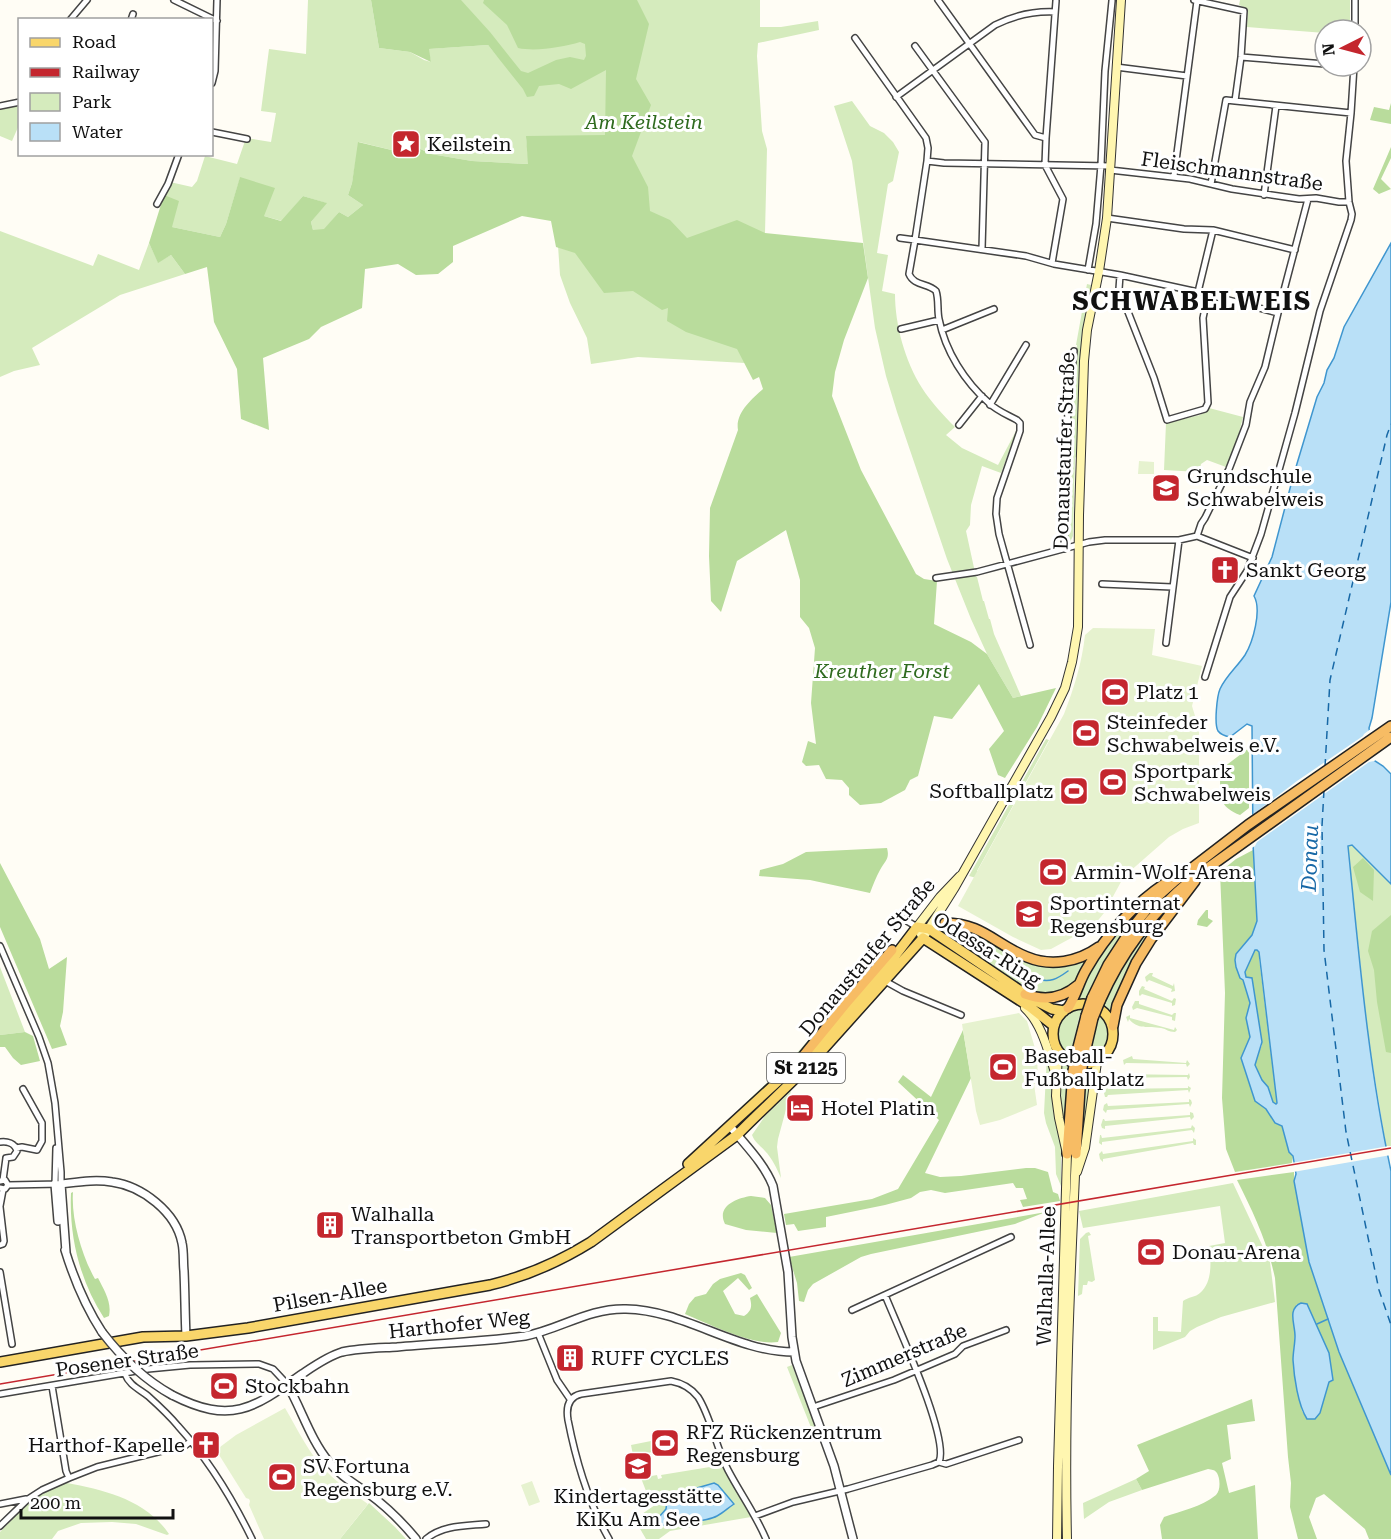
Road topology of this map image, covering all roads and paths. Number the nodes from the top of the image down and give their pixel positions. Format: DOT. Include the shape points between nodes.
graph roads {
  1 [pos="87,0"];
  2 [pos="174,0"];
  3 [pos="218,0"];
  4 [pos="938,0"];
  5 [pos="1121,0"];
  6 [pos="1195,0"];
  7 [pos="1355,0"];
  8 [pos="1056,1"];
  9 [pos="1112,1"];
  10 [pos="1055,12"];
  11 [pos="72,18"];
  12 [pos="211,18"];
  13 [pos="1355,18"];
  14 [pos="213,19"];
  15 [pos="217,21"];
  16 [pos="855,38"];
  17 [pos="969,43"];
  18 [pos="915,46"];
  19 [pos="1241,57"];
  20 [pos="1313,63"];
  21 [pos="1116,67"];
  22 [pos="932,70"];
  23 [pos="1187,76"];
  24 [pos="1353,78"];
  25 [pos="213,79"];
  26 [pos="896,97"];
  27 [pos="1235,101"];
  28 [pos="18,102"];
  29 [pos="0,106"];
  30 [pos="1276,106"];
  31 [pos="1351,113"];
  32 [pos="213,132"];
  33 [pos="1046,138"];
  34 [pos="247,139"];
  35 [pos="178,156"];
  36 [pos="927,161"];
  37 [pos="985,164"];
  38 [pos="1045,165"];
  39 [pos="1101,165"];
  40 [pos="1110,168"];
  41 [pos="1174,176"];
  42 [pos="1211,184"];
  43 [pos="1264,195"];
  44 [pos="1308,199"];
  45 [pos="1349,202"];
  46 [pos="157,204"];
  47 [pos="1107,218"];
  48 [pos="1213,230"];
  49 [pos="900,238"];
  50 [pos="915,240"];
  51 [pos="982,249"];
  52 [pos="1295,250"];
  53 [pos="1052,263"];
  54 [pos="1088,270"];
  55 [pos="1099,272"];
  56 [pos="1120,275"];
  57 [pos="1198,292"];
  58 [pos="1208,294"];
  59 [pos="994,309"];
  60 [pos="1278,313"];
  61 [pos="939,320"];
  62 [pos="902,329"];
  63 [pos="942,330"];
  64 [pos="1026,345"];
  65 [pos="1074,351"];
  66 [pos="981,396"];
  67 [pos="990,405"];
  68 [pos="959,425"];
  69 [pos="1197,536"];
  70 [pos="1179,540"];
  71 [pos="1079,545"];
  72 [pos="1064,549"];
  73 [pos="1253,558"];
  74 [pos="1008,564"];
  75 [pos="936,578"];
  76 [pos="1102,584"];
  77 [pos="1172,587"];
  78 [pos="1166,643"];
  79 [pos="1030,645"];
  80 [pos="1205,677"];
  81 [pos="1391,726"];
  82 [pos="1391,737"];
  83 [pos="1198,869"];
  84 [pos="1187,870"];
  85 [pos="960,876"];
  86 [pos="897,915"];
  87 [pos="945,923"];
  88 [pos="917,927"];
  89 [pos="926,933"];
  90 [pos="1103,944"];
  91 [pos="0,946"];
  92 [pos="892,950"];
  93 [pos="885,981"];
  94 [pos="1079,983"];
  95 [pos="1021,997"];
  96 [pos="1096,1000"];
  97 [pos="1066,1009"];
  98 [pos="961,1015"];
  99 [pos="1054,1026"];
  100 [pos="1113,1026"];
  101 [pos="1058,1052"];
  102 [pos="1097,1062"];
  103 [pos="795,1066"];
  104 [pos="1056,1077"];
  105 [pos="23,1089"];
  106 [pos="773,1094"];
  107 [pos="730,1126"];
  108 [pos="737,1135"];
  109 [pos="0,1142"];
  110 [pos="16,1148"];
  111 [pos="1072,1154"];
  112 [pos="3,1156"];
  113 [pos="4,1182"];
  114 [pos="1075,1182"];
  115 [pos="58,1184"];
  116 [pos="2,1189"];
  117 [pos="645,1201"];
  118 [pos="0,1207"];
  119 [pos="1011,1237"];
  120 [pos="2,1244"];
  121 [pos="0,1272"];
  122 [pos="885,1295"];
  123 [pos="852,1310"];
  124 [pos="1006,1330"];
  125 [pos="538,1333"];
  126 [pos="186,1336"];
  127 [pos="12,1344"];
  128 [pos="794,1352"];
  129 [pos="0,1362"];
  130 [pos="916,1370"];
  131 [pos="125,1374"];
  132 [pos="287,1384"];
  133 [pos="52,1386"];
  134 [pos="0,1394"];
  135 [pos="570,1399"];
  136 [pos="813,1407"];
  137 [pos="1019,1440"];
  138 [pos="191,1441"];
  139 [pos="939,1462"];
  140 [pos="69,1478"];
  141 [pos="841,1490"];
  142 [pos="28,1499"];
  143 [pos="0,1504"];
  144 [pos="754,1516"];
  145 [pos="486,1524"];
  146 [pos="0,1526"];
  147 [pos="252,1539"];
  148 [pos="416,1539"];
  149 [pos="426,1539"];
  150 [pos="609,1539"];
  151 [pos="766,1539"];
  152 [pos="853,1539"];
  153 [pos="1058,1539"];
  154 [pos="1067,1539"];
  1 -- 11 [label="street"];
  2 -- 12 [label="street"];
  3 -- 15 [label="street"];
  4 -- 17 [label="street"];
  5 -- 21 [label="main road, Donaustaufer Straße / St 2125"];
  6 -- 19 [label="street" via="1244,11"];
  6 -- 23 [label="street"];
  7 -- 13 [label="street"];
  8 -- 10 [label="street"];
  9 -- 39 [label="street"];
  10 -- 17 [label="street" via="1014,16"];
  10 -- 33 [label="street"];
  14 -- 15 [label="street"];
  15 -- 25 [label="street"];
  16 -- 26 [label="street"];
  17 -- 22 [label="street"];
  17 -- 33 [label="street" via="1035,135"];
  18 -- 22 [label="street"];
  19 -- 20 [label="street"];
  19 -- 27 [label="street"];
  21 -- 23 [label="street"];
  21 -- 40 [label="main road, Donaustaufer Straße / St 2125"];
  22 -- 26 [label="street"];
  22 -- 37 [label="street" via="982,138"];
  23 -- 41 [label="street"];
  24 -- 31 [label="street"];
  26 -- 36 [label="street" via="926,138"];
  27 -- 30 [label="street"];
  27 -- 42 [label="street" via="1226,100"];
  28 -- 29 [label="street"];
  30 -- 31 [label="street"];
  30 -- 43 [label="street"];
  31 -- 45 [label="street" via="1346,161"];
  32 -- 34 [label="street"];
  33 -- 38 [label="street"];
  35 -- 46 [label="street"];
  36 -- 37 [label="street, Fleischmannstraße"];
  36 -- 50 [label="street"];
  37 -- 38 [label="street, Fleischmannstraße"];
  37 -- 51 [label="street"];
  38 -- 39 [label="street, Fleischmannstraße"];
  38 -- 53 [label="street" via="1063,199"];
  39 -- 40 [label="street, Fleischmannstraße"];
  39 -- 54 [label="street"];
  40 -- 41 [label="street, Fleischmannstraße"];
  40 -- 47 [label="main road, Donaustaufer Straße / St 2125"];
  41 -- 42 [label="street, Fleischmannstraße"];
  42 -- 43 [label="street, Fleischmannstraße"];
  43 -- 44 [label="street, Fleischmannstraße"];
  44 -- 45 [label="street, Fleischmannstraße"];
  44 -- 52 [label="street"];
  45 -- 73 [label="street" via="1351,220 1320,311"];
  47 -- 48 [label="street"];
  47 -- 55 [label="main road, Donaustaufer Straße / St 2125"];
  48 -- 52 [label="street"];
  48 -- 57 [label="street"];
  49 -- 50 [label="street"];
  50 -- 51 [label="street"];
  50 -- 61 [label="street" via="909,274 914,282 936,291"];
  51 -- 53 [label="street"];
  52 -- 60 [label="street"];
  53 -- 54 [label="street"];
  54 -- 55 [label="street"];
  55 -- 56 [label="street"];
  55 -- 71 [label="main road, Donaustaufer Straße / St 2125" via="1085,349"];
  56 -- 57 [label="street"];
  56 -- 58 [label="street" via="1119,289 1167,420 1205,409 1208,403 1203,318"];
  57 -- 58 [label="street"];
  58 -- 60 [label="street"];
  59 -- 63 [label="street"];
  60 -- 69 [label="street" via="1246,424"];
  61 -- 62 [label="street"];
  61 -- 63 [label="street"];
  63 -- 66 [label="street" via="958,366"];
  64 -- 67 [label="street"];
  65 -- 72 [label="street, Donaustaufer Straße"];
  66 -- 67 [label="street"];
  66 -- 68 [label="street"];
  67 -- 74 [label="street" via="1017,420 1021,427 996,506"];
  69 -- 70 [label="street"];
  69 -- 73 [label="street"];
  70 -- 71 [label="street" via="1105,540"];
  70 -- 77 [label="street"];
  71 -- 72 [label="street"];
  71 -- 85 [label="main road, Donaustaufer Straße / St 2125" via="1078,627 1065,688"];
  72 -- 74 [label="street"];
  73 -- 80 [label="street" via="1230,597"];
  74 -- 75 [label="street"];
  74 -- 79 [label="street"];
  76 -- 77 [label="street"];
  77 -- 78 [label="street"];
  81 -- 83 [label="highway" via="1248,825"];
  82 -- 83 [label="highway"];
  83 -- 84 [label="highway"];
  83 -- 96 [label="highway" via="1137,936"];
  83 -- 100 [label="highway" via="1136,963 1117,1005"];
  84 -- 90 [label="highway" via="1144,899"];
  84 -- 96 [label="highway" via="1132,927 1108,965"];
  85 -- 88 [label="main road, Donaustaufer Straße / St 2125"];
  85 -- 89 [label="main road, Donaustaufer Straße / St 2125"];
  86 -- 88 [label="street"];
  87 -- 90 [label="highway" via="971,927 1026,957 1046,962 1074,959"];
  88 -- 89 [label="main road, Odessa-Ring"];
  88 -- 103 [label="main road, Donaustaufer Straße / St 2125" via="833,1029"];
  89 -- 93 [label="main road, Donaustaufer Straße / St 2125"];
  89 -- 95 [label="main road, Odessa-Ring"];
  90 -- 94 [label="highway"];
  91 -- 115 [label="street" via="48,1063 55,1103"];
  92 -- 103 [label="highway"];
  93 -- 98 [label="street, Donaustaufer Straße"];
  93 -- 106 [label="main road, Donaustaufer Straße / St 2125" via="810,1064"];
  94 -- 95 [label="highway" via="1052,998"];
  94 -- 97 [label="highway"];
  95 -- 97 [label="main road, Odessa-Ring"];
  95 -- 99 [label="main road, Odessa-Ring"];
  95 -- 104 [label="main road" via="1036,1023"];
  96 -- 111 [label="highway, Walhalla-Allee, bridge" via="1077,1072"];
  97 -- 99 [label="main road"];
  97 -- 100 [label="main road" via="1083,1004 1099,1008"];
  99 -- 101 [label="main road"];
  100 -- 102 [label="main road" via="1110,1050"];
  101 -- 102 [label="main road" via="1072,1063"];
  101 -- 104 [label="main road"];
  102 -- 114 [label="main road" via="1085,1148"];
  103 -- 106 [label="main road, Donaustaufer Straße"];
  104 -- 111 [label="main road" via="1059,1118"];
  105 -- 110 [label="street" via="42,1123 42,1141 38,1150"];
  106 -- 107 [label="main road, Donaustaufer Straße"];
  106 -- 108 [label="main road, Donaustaufer Straße / St 2125"];
  107 -- 108 [label="street"];
  107 -- 117 [label="main road, Pilsen-Allee"];
  108 -- 117 [label="main road, Pilsen-Allee"];
  108 -- 128 [label="street" via="768,1174 772,1186 788,1272"];
  109 -- 110 [label="street"];
  110 -- 112 [label="street" via="13,1157"];
  111 -- 114 [label="main road, Walhalla-Allee"];
  111 -- 153 [label="main road, Walhalla-Allee"];
  112 -- 113 [label="street"];
  113 -- 115 [label="street"];
  113 -- 116 [label="street" via="6,1189"];
  114 -- 154 [label="main road, Walhalla-Allee" via="1069,1303"];
  115 -- 126 [label="street" via="105,1181 125,1185 142,1193 171,1217 183,1250"];
  115 -- 132 [label="street, Harthofer Weg, bridge" via="60,1230 74,1278 102,1332 132,1367 172,1395 212,1410 250,1407"];
  116 -- 118 [label="street"];
  117 -- 126 [label="main road, Pilsen-Allee" via="591,1242 517,1278 269,1325"];
  118 -- 120 [label="street"];
  119 -- 122 [label="street"];
  121 -- 127 [label="street"];
  122 -- 123 [label="street"];
  122 -- 130 [label="street"];
  124 -- 130 [label="street, Zimmerstraße"];
  125 -- 128 [label="street, Harthofer Weg" via="597,1312 636,1309 658,1312 754,1345"];
  125 -- 132 [label="street, Harthofer Weg" via="342,1353"];
  125 -- 135 [label="street" via="557,1380"];
  126 -- 129 [label="main road, Pilsen-Allee" via="143,1338"];
  128 -- 136 [label="street"];
  130 -- 136 [label="street, Zimmerstraße"];
  130 -- 139 [label="street" via="930,1403 941,1453"];
  131 -- 132 [label="street, Posener Straße" via="173,1365 250,1363 273,1369"];
  131 -- 133 [label="street, Posener Straße"];
  131 -- 138 [label="street"];
  132 -- 148 [label="street" via="319,1450 344,1478 388,1510"];
  133 -- 134 [label="street, Posener Straße"];
  133 -- 140 [label="street"];
  135 -- 144 [label="street" via="575,1395 666,1381 685,1385 700,1401 728,1470"];
  135 -- 150 [label="street" via="568,1420 581,1476"];
  136 -- 141 [label="street"];
  137 -- 139 [label="street" via="946,1464"];
  138 -- 140 [label="street"];
  138 -- 147 [label="street" via="236,1506"];
  139 -- 141 [label="street"];
  140 -- 142 [label="street"];
  141 -- 144 [label="street"];
  141 -- 152 [label="street"];
  142 -- 143 [label="street"];
  142 -- 146 [label="street"];
  144 -- 151 [label="street"];
  145 -- 149 [label="street" via="449,1528"];
}
